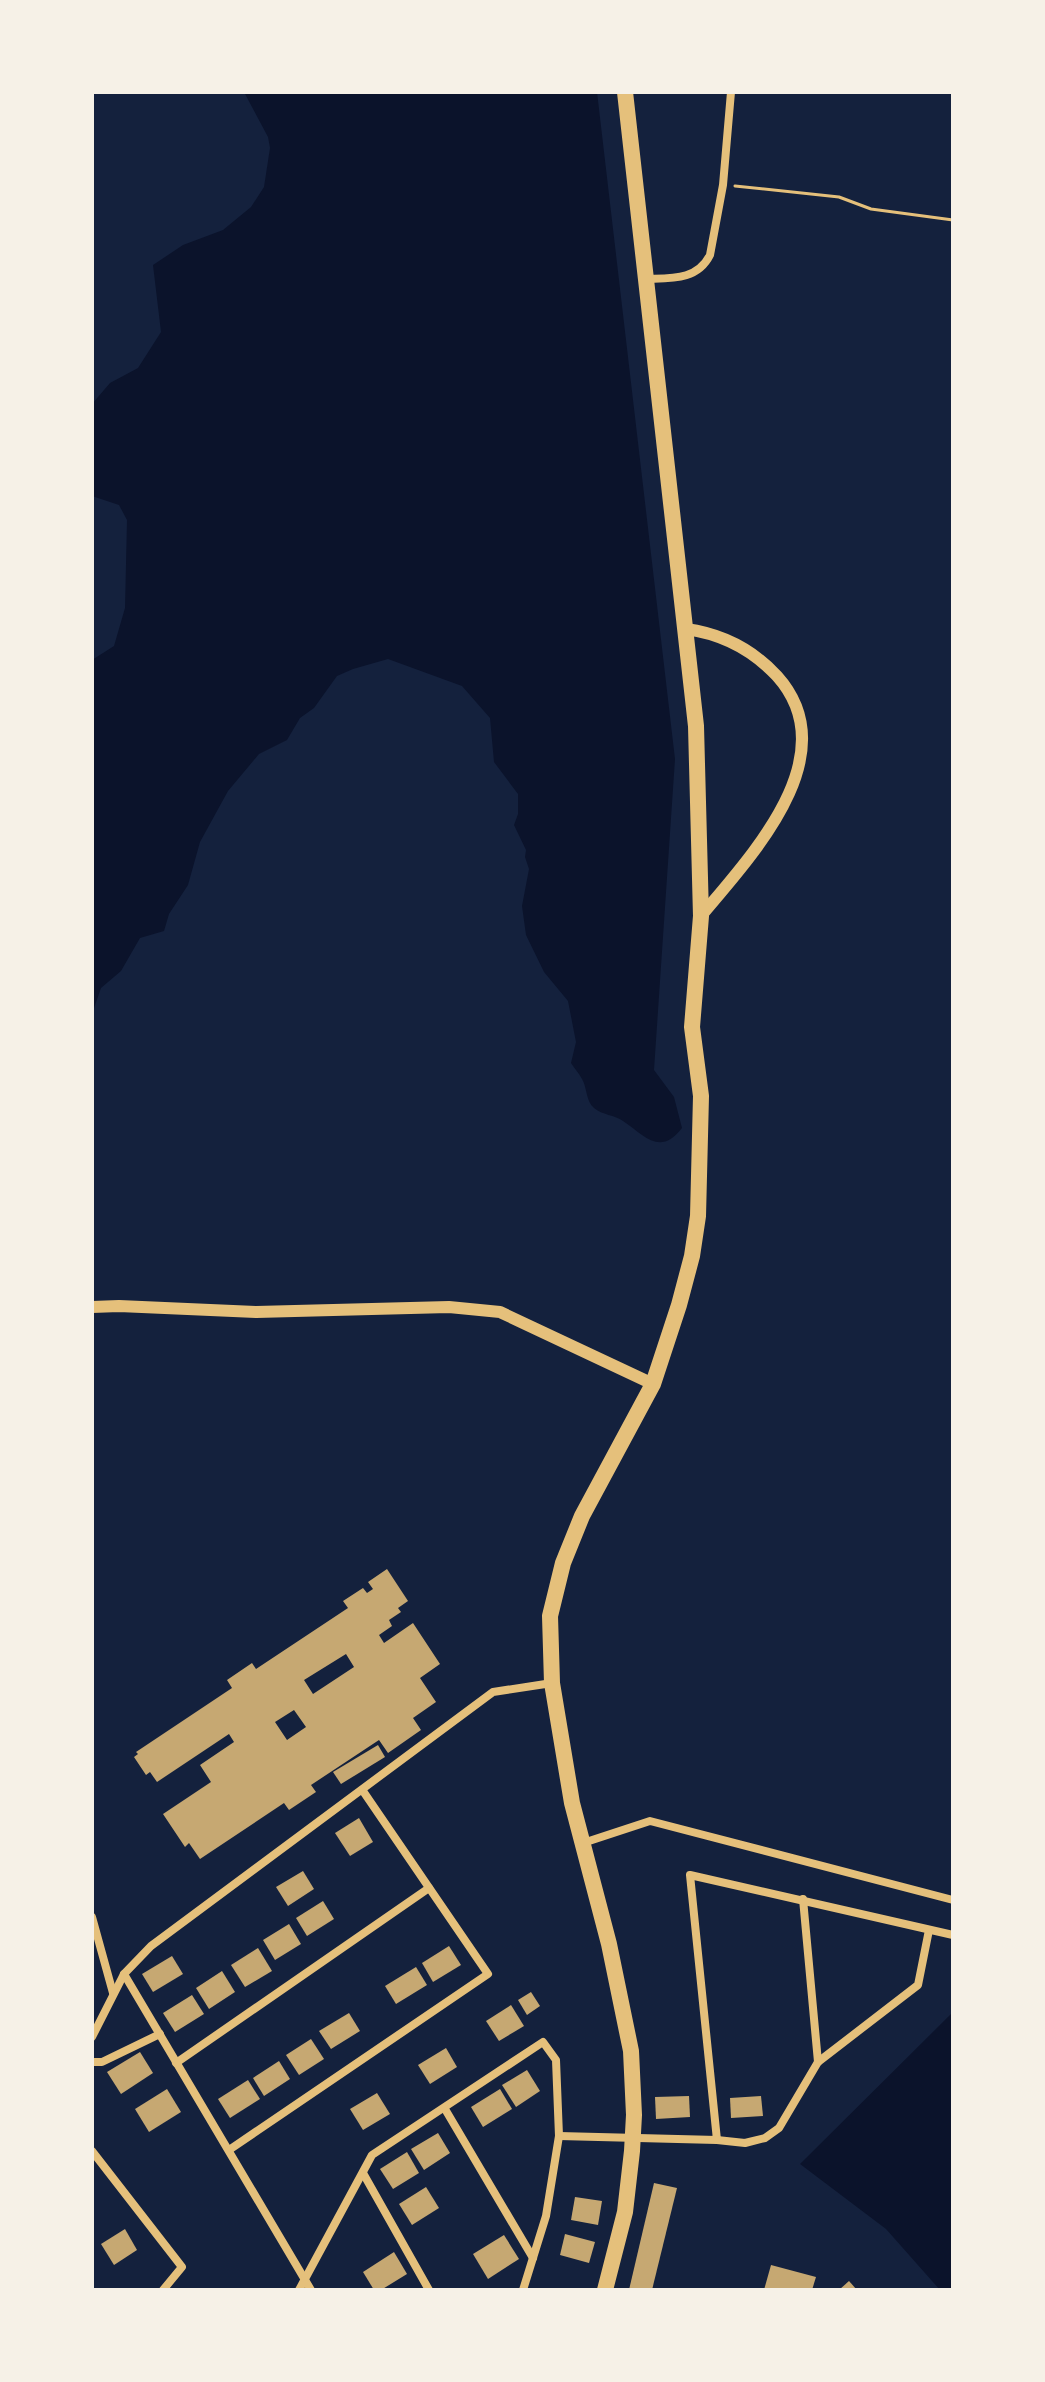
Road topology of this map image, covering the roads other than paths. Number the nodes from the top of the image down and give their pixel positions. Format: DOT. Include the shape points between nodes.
graph roads {
  1 [pos="625,92"];
  2 [pos="731,92"];
  3 [pos="644,279"];
  4 [pos="686,629"];
  5 [pos="701,916"];
  6 [pos="92,1307"];
  7 [pos="653,1384"];
  8 [pos="552,1683"];
  9 [pos="363,1791"];
  10 [pos="583,1843"];
  11 [pos="429,1888"];
  12 [pos="803,1899"];
  13 [pos="953,1900"];
  14 [pos="92,1917"];
  15 [pos="929,1930"];
  16 [pos="953,1935"];
  17 [pos="124,1974"];
  18 [pos="113,1993"];
  19 [pos="160,2034"];
  20 [pos="92,2037"];
  21 [pos="92,2062"];
  22 [pos="818,2062"];
  23 [pos="176,2063"];
  24 [pos="445,2109"];
  25 [pos="559,2136"];
  26 [pos="632,2137"];
  27 [pos="717,2140"];
  28 [pos="229,2150"];
  29 [pos="92,2151"];
  30 [pos="363,2173"];
  31 [pos="533,2258"];
  32 [pos="305,2278"];
  33 [pos="163,2290"];
  34 [pos="299,2290"];
  35 [pos="311,2290"];
  36 [pos="429,2290"];
  37 [pos="523,2290"];
  38 [pos="605,2290"];
  1 -- 3 [label="main road"];
  2 -- 3 [label="street" via="723,185 705,265 695,273"];
  3 -- 4 [label="main road"];
  4 -- 5 [label="main road" via="699,787"];
  4 -- 5 [label="street" via="713,632 735,642 770,669 796,707 801,732 797,775 788,798"];
  5 -- 7 [label="main road" via="692,1027 701,1096 698,1216 679,1305"];
  6 -- 7 [label="street" via="256,1312 449,1307 500,1312"];
  7 -- 8 [label="main road" via="582,1516 563,1563 550,1616"];
  8 -- 9 [label="street" via="493,1692"];
  8 -- 10 [label="main road"];
  9 -- 11 [label="street"];
  9 -- 17 [label="street" via="151,1946"];
  10 -- 13 [label="street" via="650,1821"];
  10 -- 26 [label="main road" via="625,2014 633,2084"];
  11 -- 23 [label="street"];
  11 -- 28 [label="street" via="488,1974"];
  12 -- 15 [label="street"];
  12 -- 22 [label="street"];
  12 -- 27 [label="street" via="690,1875"];
  14 -- 18 [label="street"];
  15 -- 16 [label="street"];
  15 -- 22 [label="street" via="918,1985"];
  17 -- 18 [label="street"];
  17 -- 19 [label="street"];
  18 -- 20 [label="street"];
  19 -- 21 [label="street"];
  19 -- 23 [label="street"];
  22 -- 27 [label="street" via="779,2128 745,2143"];
  23 -- 28 [label="street"];
  24 -- 25 [label="street" via="543,2042 556,2060"];
  24 -- 30 [label="street" via="372,2155"];
  24 -- 31 [label="street"];
  25 -- 26 [label="street"];
  25 -- 31 [label="street"];
  26 -- 27 [label="street"];
  26 -- 38 [label="main road" via="625,2212"];
  28 -- 32 [label="street"];
  29 -- 33 [label="street" via="182,2267"];
  30 -- 32 [label="street"];
  30 -- 36 [label="street"];
  31 -- 37 [label="street"];
  32 -- 34 [label="street"];
  32 -- 35 [label="street"];
}
